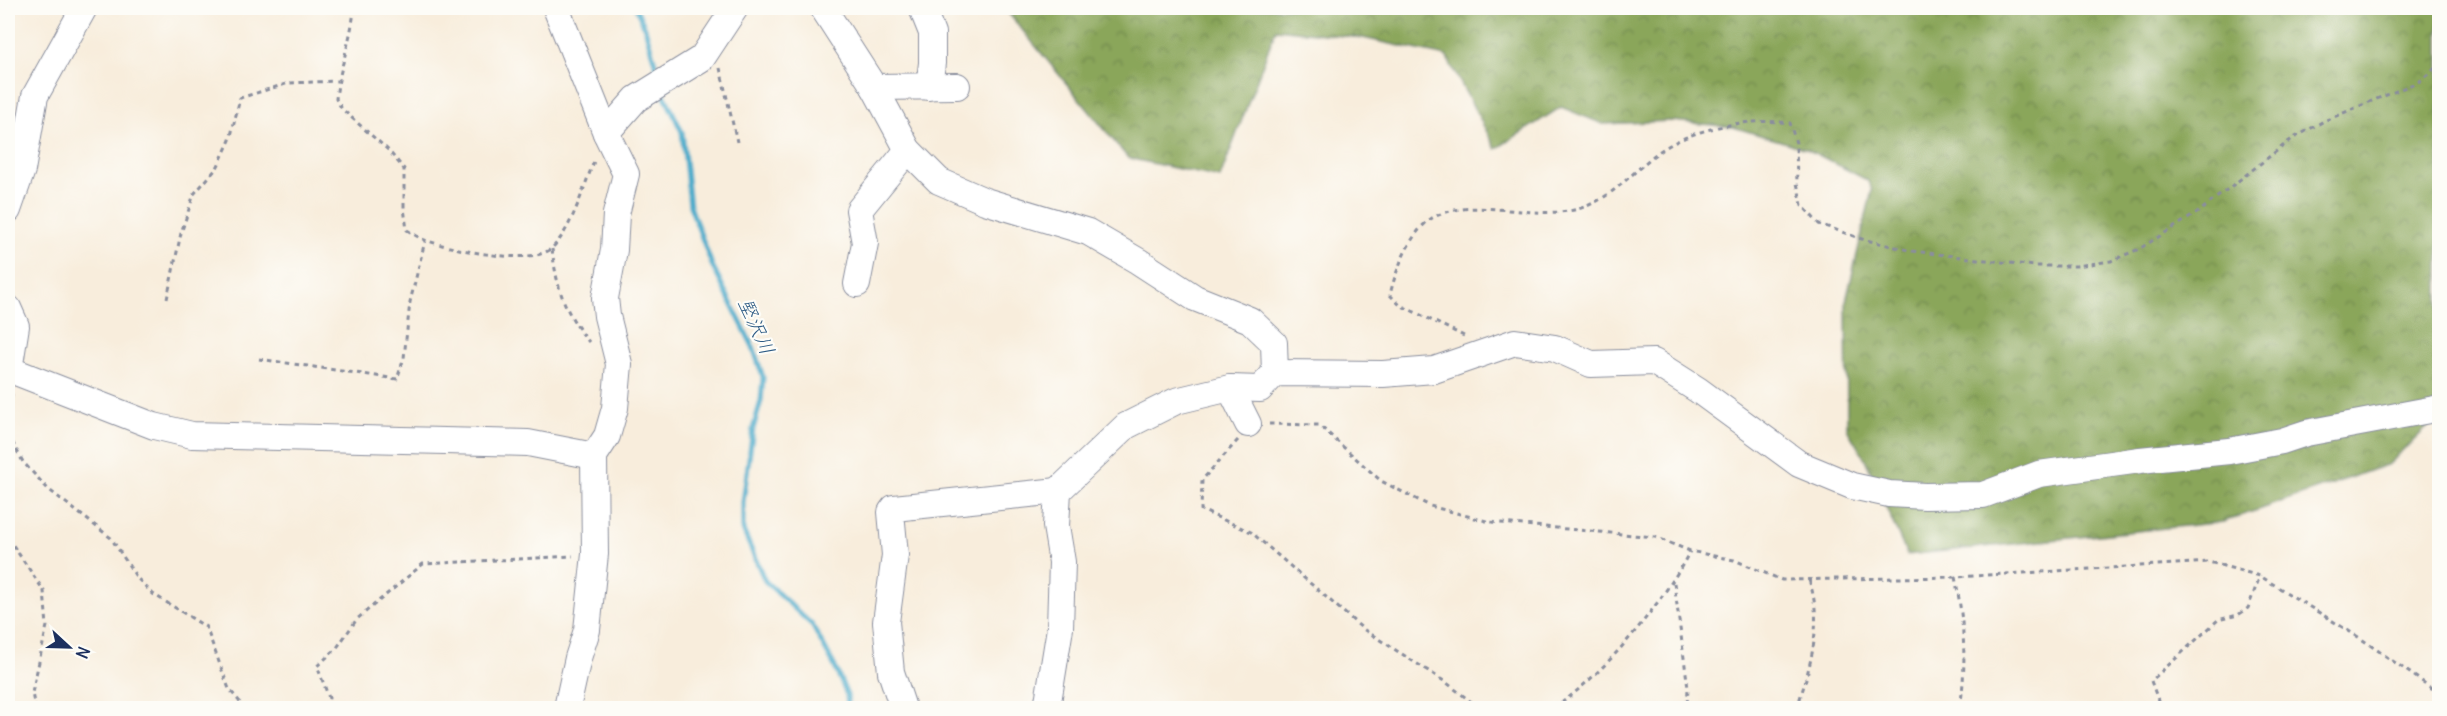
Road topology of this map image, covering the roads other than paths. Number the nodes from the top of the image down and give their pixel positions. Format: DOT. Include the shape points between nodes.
graph roads {
  1 [pos="84,8"];
  2 [pos="556,8"];
  3 [pos="735,8"];
  4 [pos="823,8"];
  5 [pos="922,8"];
  6 [pos="874,87"];
  7 [pos="606,133"];
  8 [pos="908,150"];
  9 [pos="8,210"];
  10 [pos="857,284"];
  11 [pos="8,308"];
  12 [pos="1275,373"];
  13 [pos="10,376"];
  14 [pos="1230,388"];
  15 [pos="2439,408"];
  16 [pos="1248,424"];
  17 [pos="594,456"];
  18 [pos="1058,491"];
  19 [pos="567,708"];
  20 [pos="903,708"];
  21 [pos="1047,708"];
  1 -- 9 [label="street" via="35,96 22,170"];
  2 -- 7 [label="street"];
  3 -- 7 [label="street" via="709,50 636,99"];
  4 -- 6 [label="street"];
  5 -- 6 [label="street" via="943,74"];
  6 -- 8 [label="street"];
  7 -- 17 [label="street" via="626,174 616,214 605,298 619,364 615,408 607,436"];
  8 -- 10 [label="street" via="859,210 865,243"];
  8 -- 12 [label="street" via="939,181 985,201 1088,232 1195,298 1250,320 1274,343"];
  11 -- 13 [label="street" via="16,326"];
  12 -- 14 [label="street" via="1260,389"];
  12 -- 15 [label="street" via="1383,374 1434,370 1515,342 1556,348 1591,363 1654,362 1799,464 1852,486 1889,494 1983,495 2039,474 2229,451"];
  13 -- 17 [label="street" via="154,426 192,435 528,443"];
  14 -- 16 [label="street"];
  14 -- 18 [label="street" via="1176,401 1126,426"];
  17 -- 19 [label="street" via="595,554 588,630"];
  18 -- 20 [label="street" via="894,508 891,512 895,555 886,622 891,672"];
  18 -- 21 [label="street" via="1060,628"];
}
